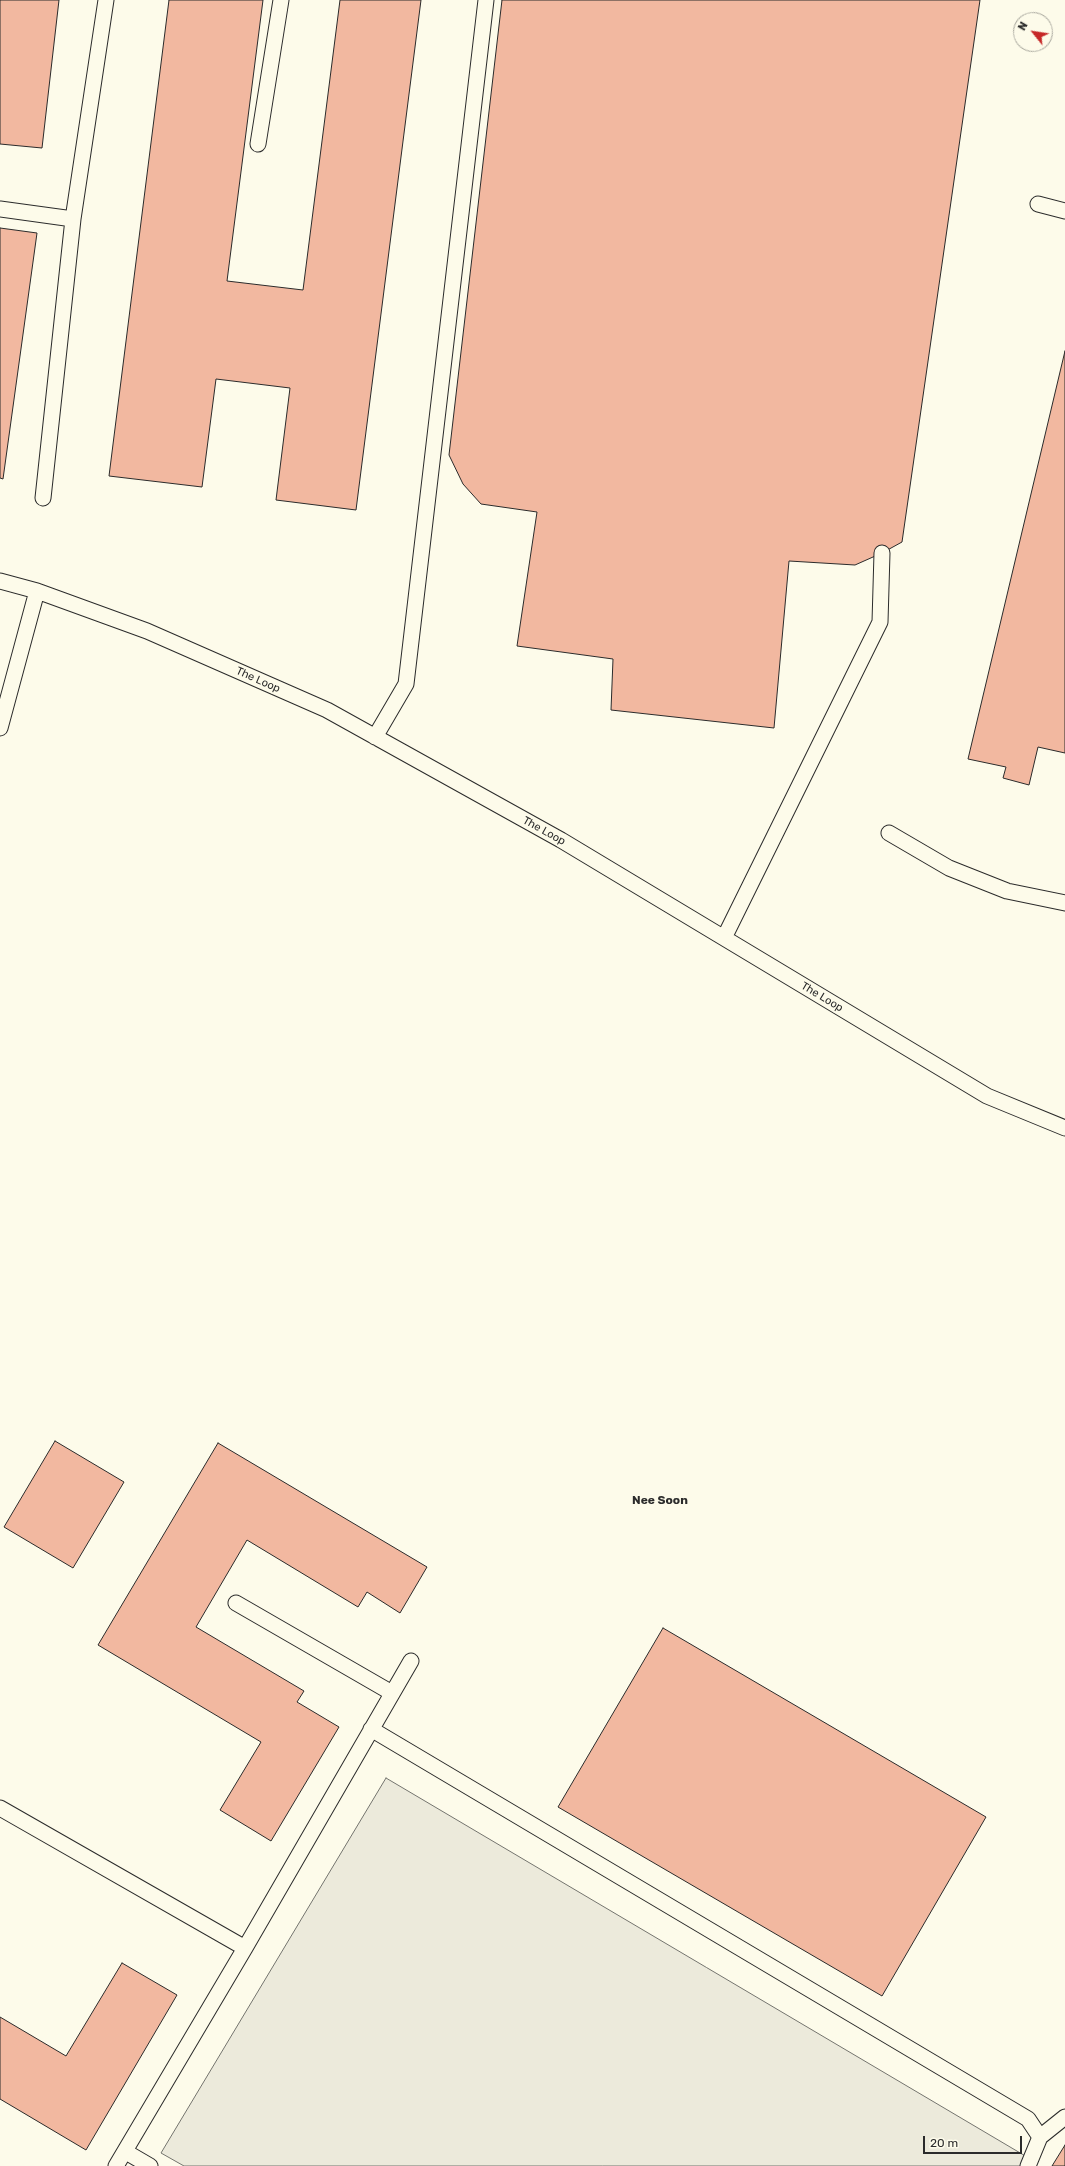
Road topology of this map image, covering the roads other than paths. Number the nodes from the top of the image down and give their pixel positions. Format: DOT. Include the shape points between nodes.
graph roads {
  1 [pos="106,0"];
  2 [pos="281,0"];
  3 [pos="486,0"];
  4 [pos="258,144"];
  5 [pos="1038,204"];
  6 [pos="0,209"];
  7 [pos="1065,211"];
  8 [pos="74,219"];
  9 [pos="43,498"];
  10 [pos="882,553"];
  11 [pos="0,581"];
  12 [pos="37,591"];
  13 [pos="0,728"];
  14 [pos="375,736"];
  15 [pos="889,833"];
  16 [pos="1065,903"];
  17 [pos="724,938"];
  18 [pos="1065,1128"];
  19 [pos="236,1603"];
  20 [pos="411,1661"];
  21 [pos="392,1693"];
  22 [pos="371,1729"];
  23 [pos="0,1808"];
  24 [pos="245,1948"];
  25 [pos="1065,2117"];
  26 [pos="1040,2137"];
  27 [pos="126,2152"];
  28 [pos="116,2166"];
  29 [pos="150,2166"];
  30 [pos="1028,2166"];
  1 -- 8 [label="lane"];
  2 -- 4 [label="lane"];
  3 -- 14 [label="lane" via="406,684"];
  5 -- 7 [label="lane"];
  6 -- 8 [label="lane"];
  8 -- 9 [label="lane"];
  10 -- 17 [label="lane" via="880,622"];
  11 -- 12 [label="lane, The Loop"];
  12 -- 13 [label="lane"];
  12 -- 14 [label="lane, The Loop" via="147,631 327,710"];
  14 -- 17 [label="lane, The Loop" via="561,840"];
  15 -- 16 [label="lane" via="950,868 1000,888"];
  17 -- 18 [label="lane, The Loop" via="987,1096"];
  19 -- 21 [label="lane"];
  20 -- 21 [label="lane"];
  21 -- 22 [label="lane"];
  22 -- 24 [label="lane"];
  22 -- 26 [label="lane" via="1028,2119"];
  23 -- 24 [label="lane"];
  24 -- 27 [label="lane"];
  25 -- 26 [label="lane"];
  26 -- 30 [label="lane"];
  27 -- 28 [label="lane"];
  27 -- 29 [label="lane"];
}
